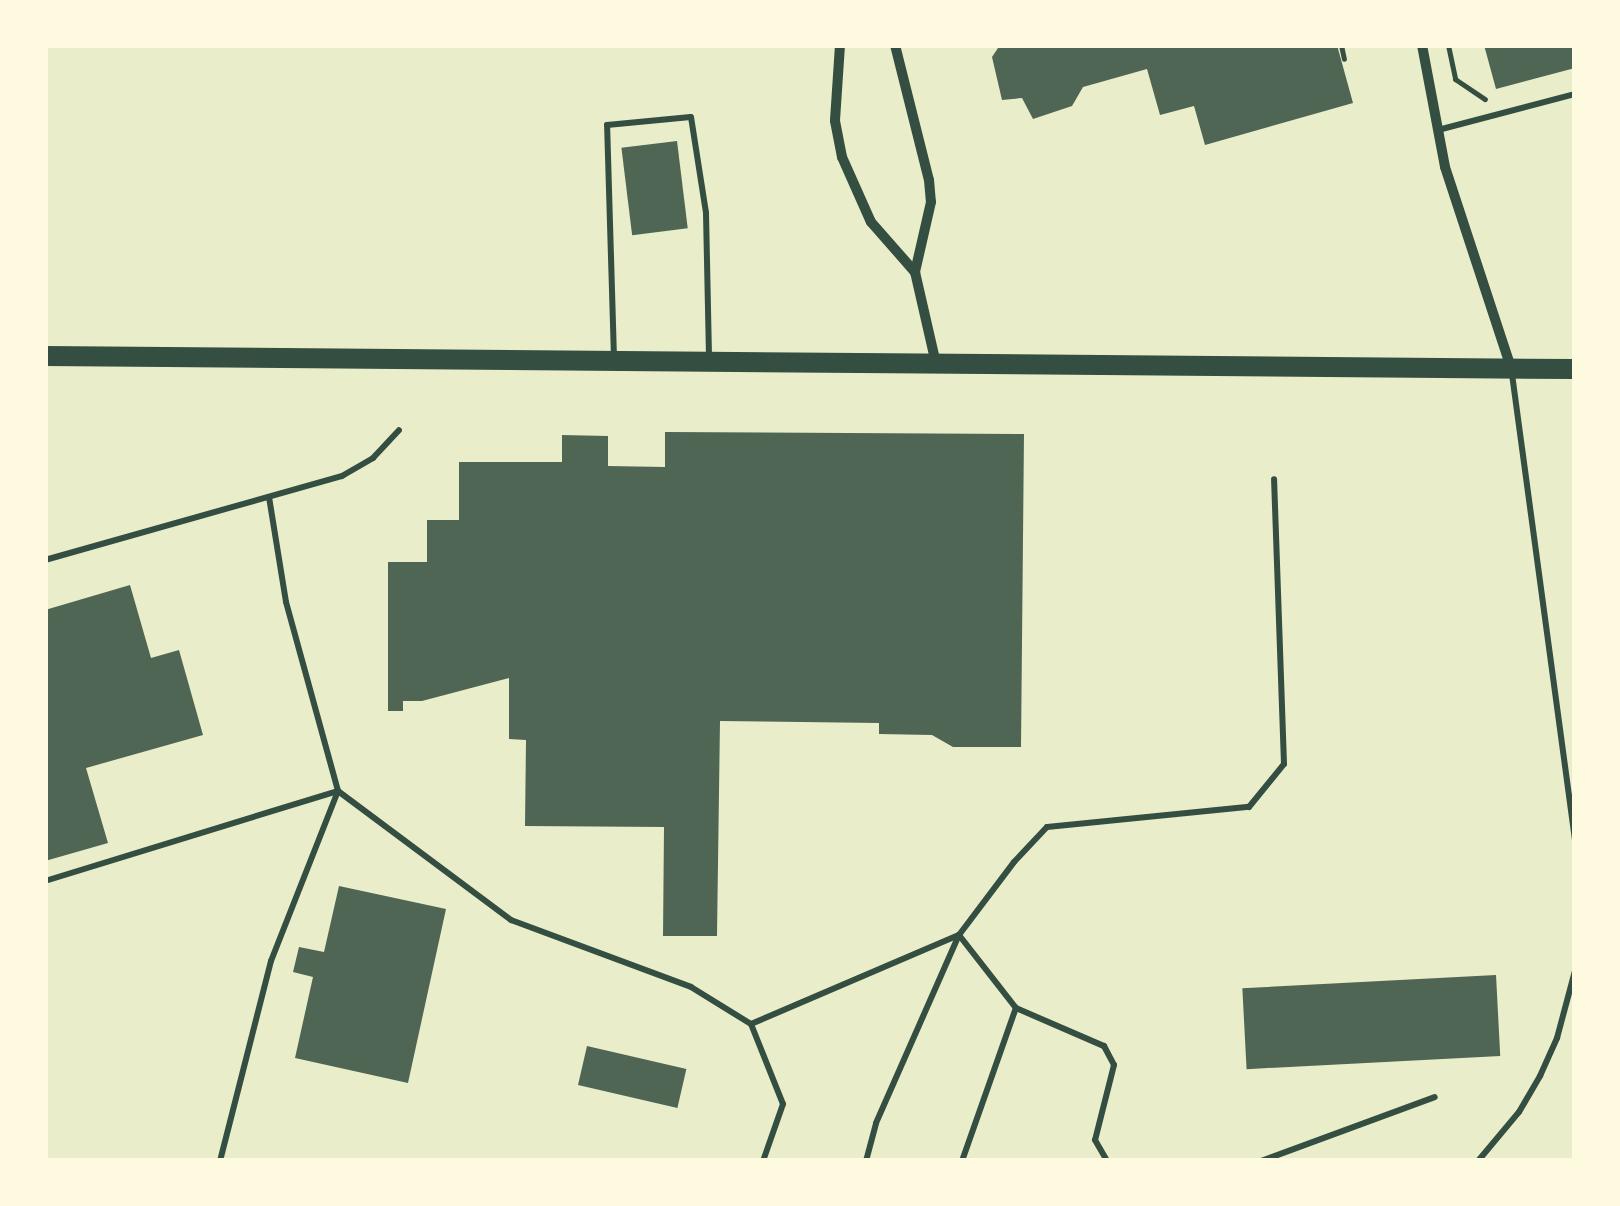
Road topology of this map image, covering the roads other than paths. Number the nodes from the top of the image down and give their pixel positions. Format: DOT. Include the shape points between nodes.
graph roads {
  1 [pos="840,45"];
  2 [pos="895,45"];
  3 [pos="1422,45"];
  4 [pos="1575,94"];
  5 [pos="1438,130"];
  6 [pos="915,272"];
  7 [pos="45,356"];
  8 [pos="614,361"];
  9 [pos="709,362"];
  10 [pos="936,366"];
  11 [pos="1511,369"];
  12 [pos="1575,369"];
  13 [pos="399,430"];
  14 [pos="1274,479"];
  15 [pos="269,497"];
  16 [pos="45,560"];
  17 [pos="338,790"];
  18 [pos="1575,843"];
  19 [pos="45,881"];
  20 [pos="960,935"];
  21 [pos="1575,971"];
  22 [pos="1016,1008"];
  23 [pos="751,1024"];
  24 [pos="1435,1097"];
  25 [pos="220,1161"];
  26 [pos="763,1161"];
  27 [pos="866,1161"];
  28 [pos="962,1161"];
  29 [pos="1107,1161"];
  30 [pos="1261,1161"];
  31 [pos="1478,1161"];
  1 -- 6 [label="street" via="835,121 842,157 871,222"];
  2 -- 6 [label="street" via="931,202"];
  3 -- 5 [label="street"];
  4 -- 5 [label="lane"];
  5 -- 11 [label="street" via="1444,167"];
  6 -- 10 [label="street"];
  7 -- 8 [label="main road"];
  8 -- 9 [label="main road"];
  8 -- 9 [label="lane" via="608,126 691,117 708,229"];
  9 -- 10 [label="main road"];
  10 -- 11 [label="main road"];
  11 -- 12 [label="main road"];
  11 -- 18 [label="lane"];
  13 -- 15 [label="lane" via="373,458 342,476"];
  14 -- 20 [label="lane" via="1284,764 1248,807 1048,827"];
  15 -- 16 [label="lane"];
  15 -- 17 [label="lane" via="286,602"];
  17 -- 19 [label="lane"];
  17 -- 23 [label="lane" via="510,920 691,986"];
  17 -- 25 [label="lane" via="271,961"];
  20 -- 22 [label="lane"];
  20 -- 23 [label="lane"];
  20 -- 27 [label="lane" via="876,1123"];
  21 -- 31 [label="lane" via="1558,1038 1540,1076"];
  22 -- 28 [label="lane"];
  22 -- 29 [label="lane" via="1104,1046 1114,1065 1095,1140"];
  23 -- 26 [label="lane" via="782,1104"];
  24 -- 30 [label="lane"];
}
